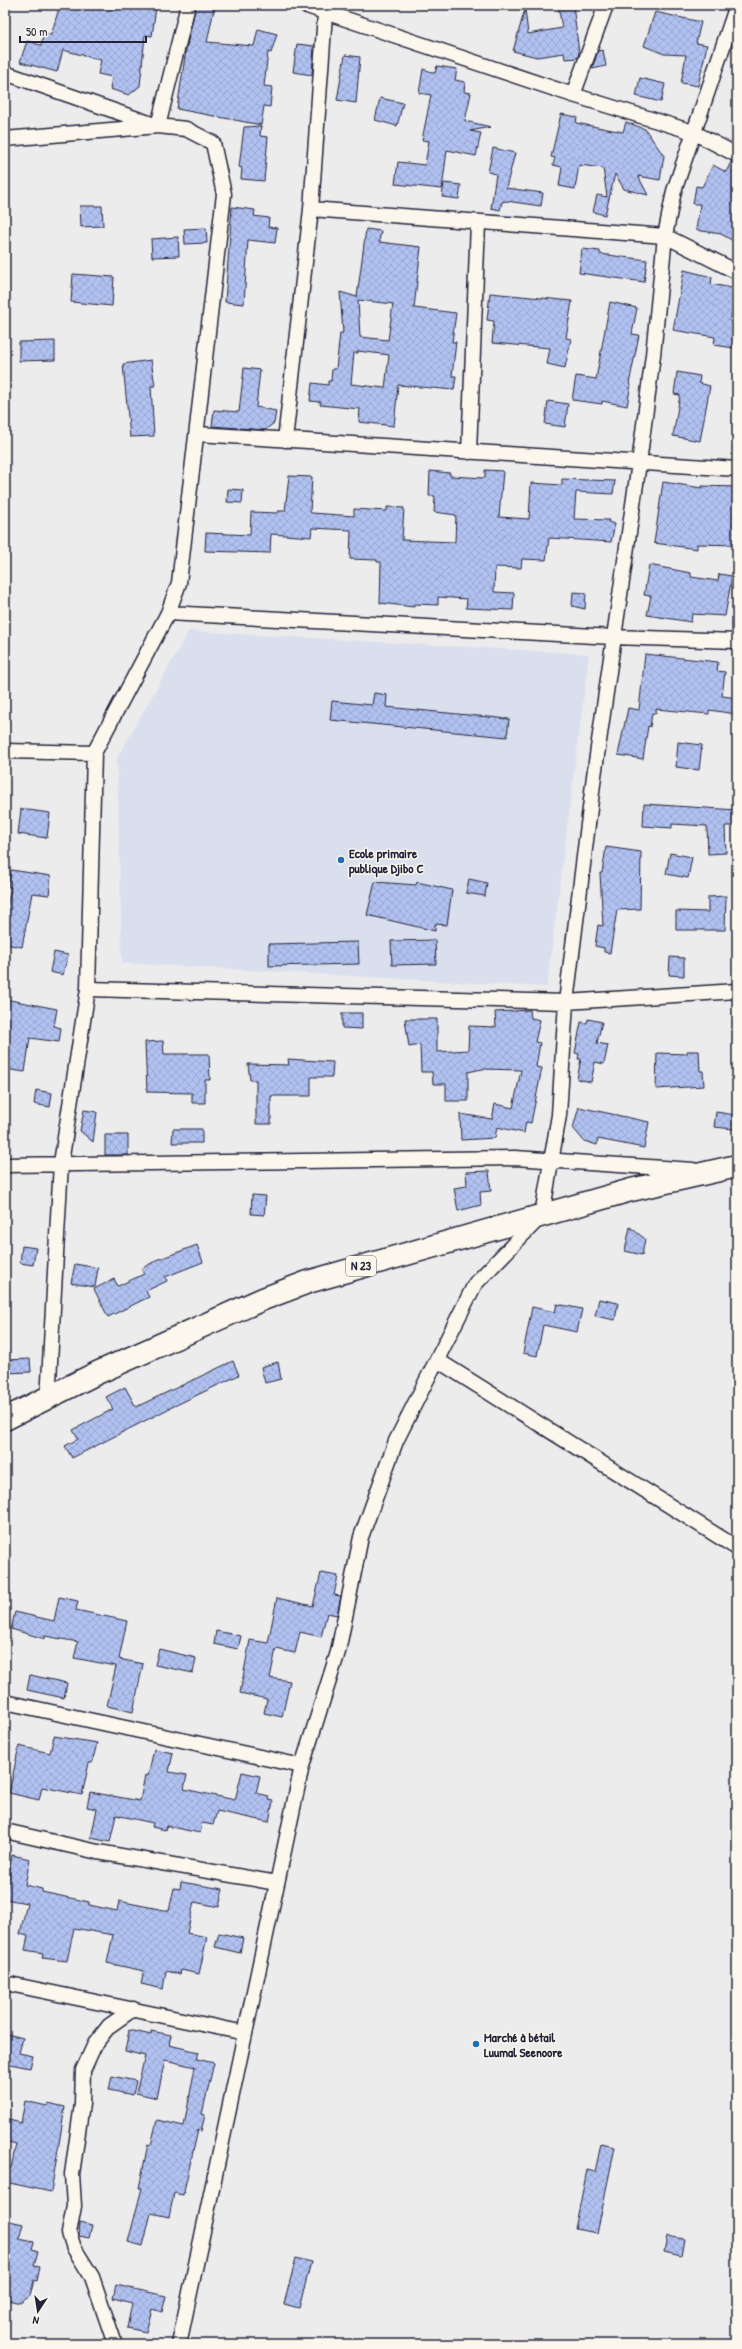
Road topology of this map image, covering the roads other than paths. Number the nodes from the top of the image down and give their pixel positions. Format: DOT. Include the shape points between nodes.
graph roads {
  1 [pos="188,5"];
  2 [pos="304,5"];
  3 [pos="606,5"];
  4 [pos="737,5"];
  5 [pos="325,14"];
  6 [pos="5,73"];
  7 [pos="573,95"];
  8 [pos="158,126"];
  9 [pos="693,132"];
  10 [pos="5,139"];
  11 [pos="737,155"];
  12 [pos="311,210"];
  13 [pos="478,223"];
  14 [pos="665,236"];
  15 [pos="737,272"];
  16 [pos="198,434"];
  17 [pos="285,440"];
  18 [pos="469,452"];
  19 [pos="640,463"];
  20 [pos="737,469"];
  21 [pos="168,613"];
  22 [pos="613,637"];
  23 [pos="737,641"];
  24 [pos="5,752"];
  25 [pos="94,753"];
  26 [pos="88,989"];
  27 [pos="737,990"];
  28 [pos="566,1002"];
  29 [pos="552,1160"];
  30 [pos="61,1163"];
  31 [pos="5,1165"];
  32 [pos="737,1166"];
  33 [pos="711,1172"];
  34 [pos="542,1215"];
  35 [pos="437,1360"];
  36 [pos="48,1399"];
  37 [pos="5,1419"];
  38 [pos="737,1548"];
  39 [pos="5,1702"];
  40 [pos="302,1766"];
  41 [pos="5,1831"];
  42 [pos="277,1883"];
  43 [pos="5,1983"];
  44 [pos="133,2009"];
  45 [pos="245,2033"];
  46 [pos="115,2344"];
  47 [pos="179,2344"];
  1 -- 8 [label="street"];
  2 -- 5 [label="street"];
  3 -- 7 [label="street"];
  4 -- 9 [label="street"];
  5 -- 7 [label="street"];
  5 -- 12 [label="street"];
  6 -- 8 [label="street"];
  7 -- 9 [label="street"];
  8 -- 10 [label="street"];
  8 -- 16 [label="street" via="186,129 214,143 224,194"];
  9 -- 11 [label="street"];
  9 -- 14 [label="street" via="674,191"];
  12 -- 13 [label="street"];
  12 -- 17 [label="street"];
  13 -- 14 [label="street"];
  13 -- 18 [label="street"];
  14 -- 15 [label="street"];
  14 -- 19 [label="street"];
  16 -- 17 [label="street"];
  16 -- 21 [label="street" via="179,583"];
  17 -- 18 [label="street"];
  18 -- 19 [label="street"];
  19 -- 20 [label="street"];
  19 -- 22 [label="street" via="621,599"];
  21 -- 22 [label="street"];
  21 -- 25 [label="street"];
  22 -- 23 [label="street"];
  22 -- 28 [label="street"];
  24 -- 25 [label="street"];
  25 -- 26 [label="street"];
  26 -- 28 [label="street"];
  26 -- 30 [label="street"];
  27 -- 28 [label="street"];
  28 -- 29 [label="street" via="559,1116"];
  29 -- 30 [label="street" via="515,1158"];
  29 -- 33 [label="street"];
  29 -- 34 [label="street"];
  30 -- 31 [label="street"];
  30 -- 36 [label="street"];
  32 -- 33 [label="main road, N 23"];
  33 -- 34 [label="main road, N 23" via="631,1190"];
  34 -- 35 [label="street" via="475,1284"];
  34 -- 36 [label="main road, N 23" via="302,1284 97,1373"];
  35 -- 38 [label="street"];
  35 -- 40 [label="street" via="396,1441 361,1537 338,1652"];
  36 -- 37 [label="main road, N 23"];
  39 -- 40 [label="street"];
  40 -- 42 [label="street"];
  41 -- 42 [label="street" via="98,1852"];
  42 -- 45 [label="street"];
  43 -- 44 [label="street"];
  44 -- 45 [label="street"];
  44 -- 46 [label="street" via="109,2026 95,2044 83,2070 82,2104 72,2174 74,2206 70,2234 74,2248 92,2277"];
  45 -- 47 [label="street"];
}
